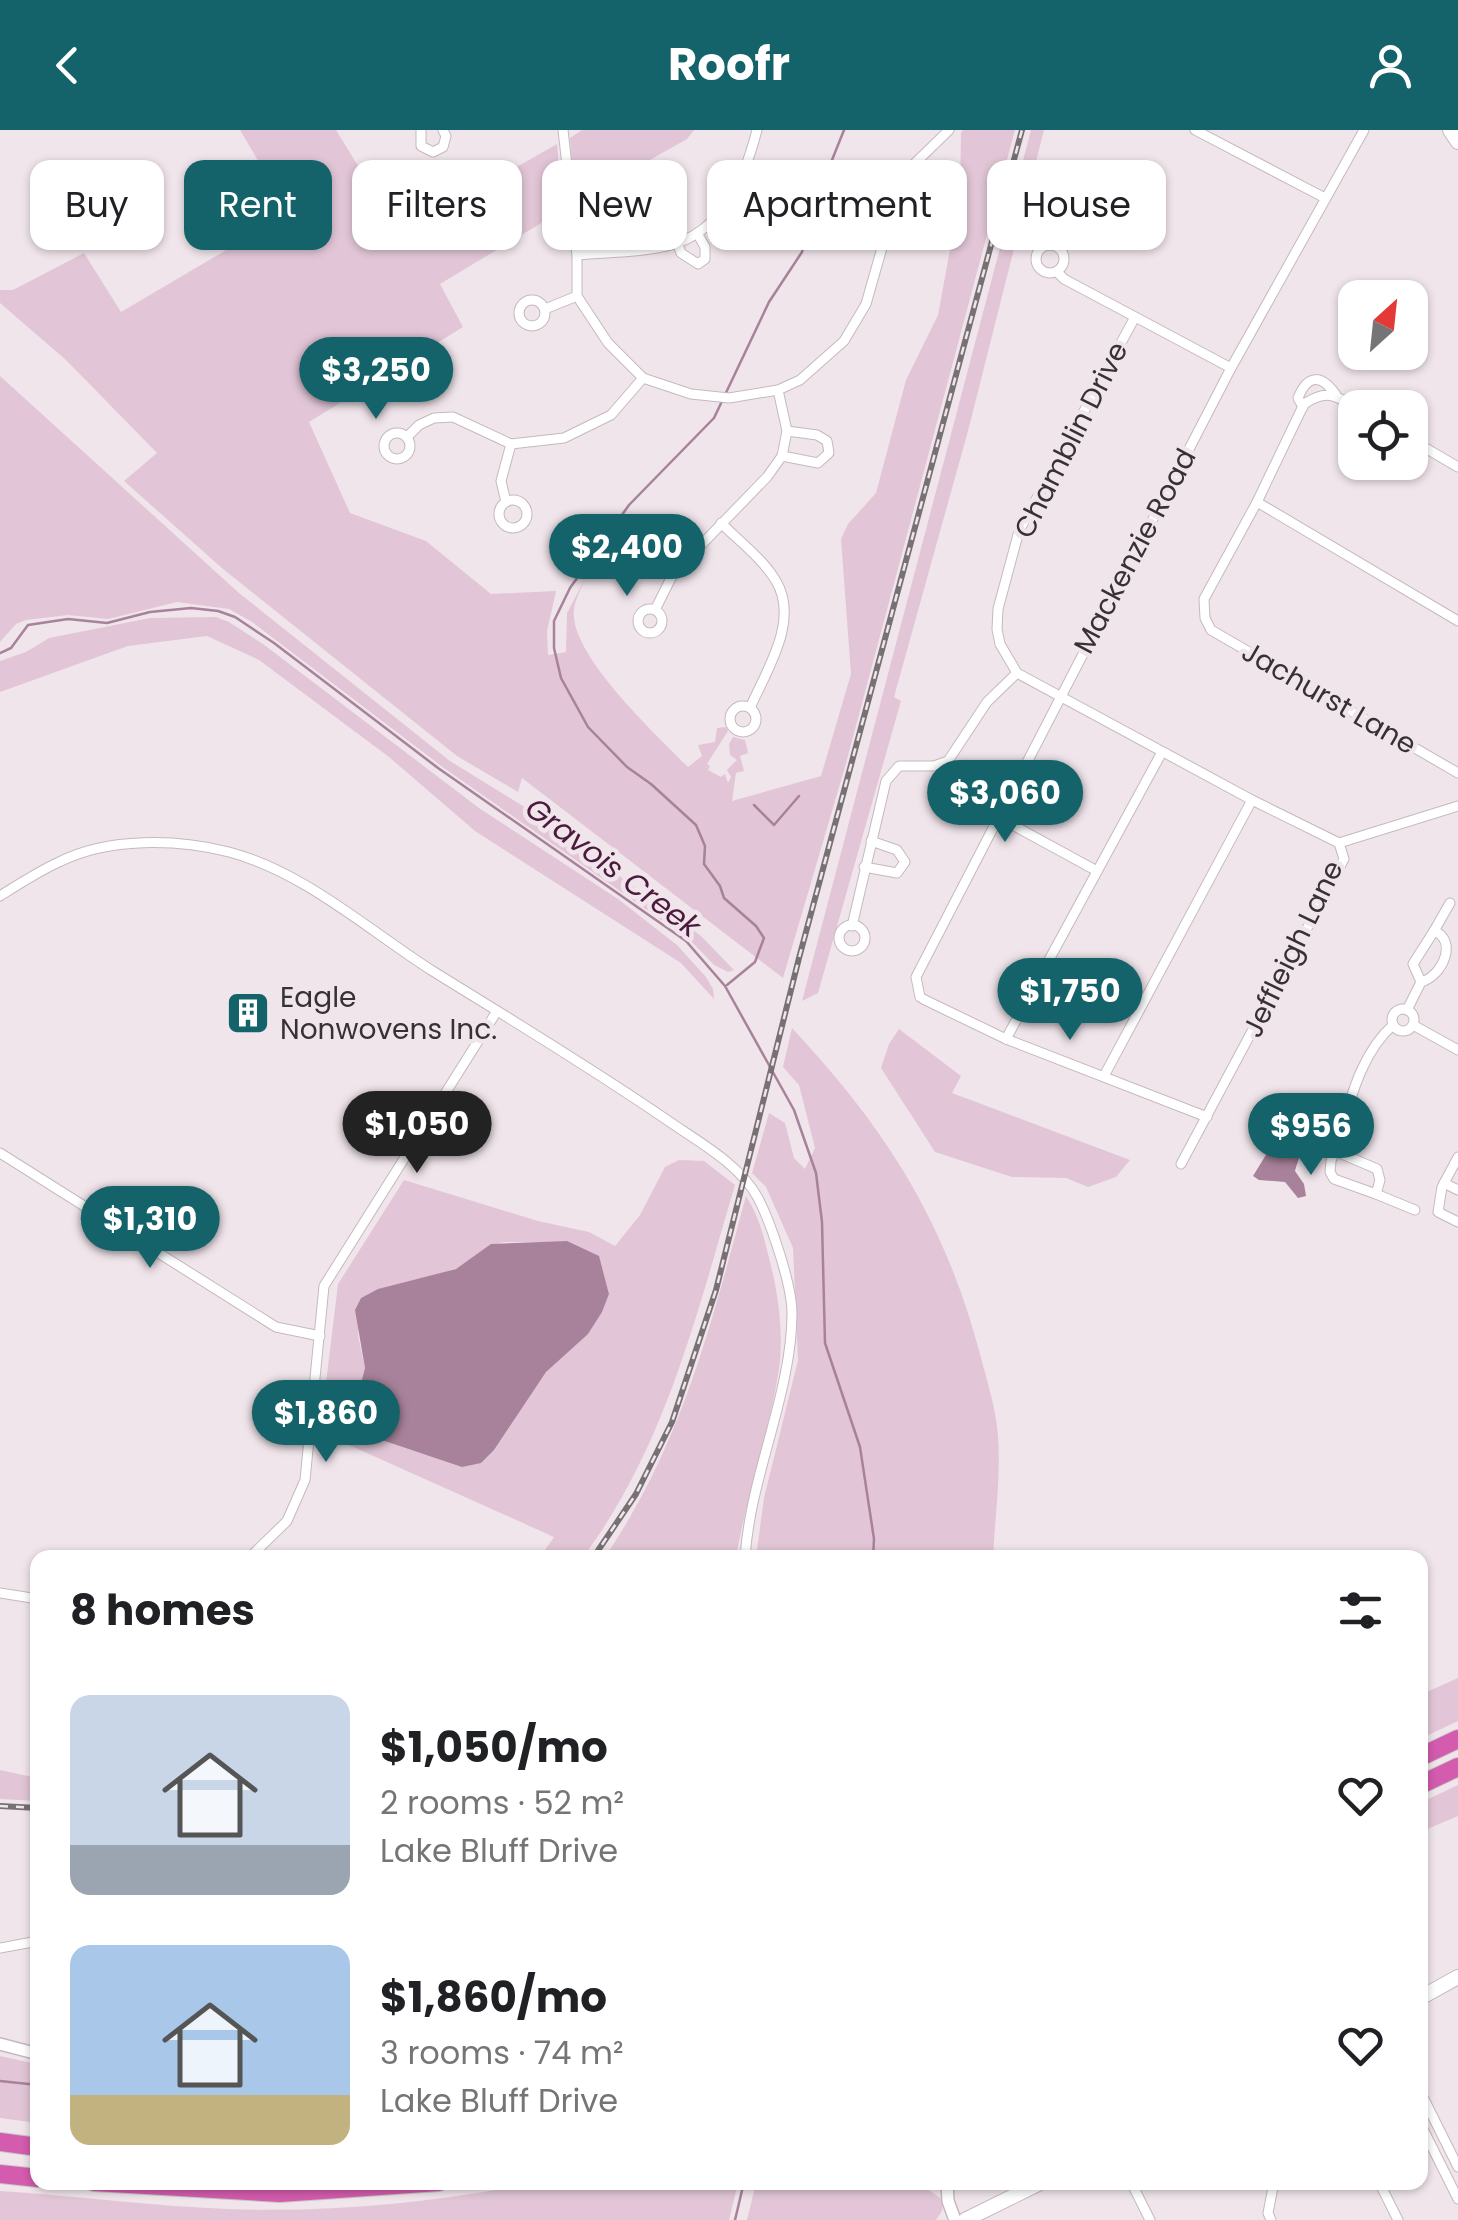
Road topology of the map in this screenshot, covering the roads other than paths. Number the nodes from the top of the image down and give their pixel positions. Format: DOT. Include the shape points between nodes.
graph roads {
  1 [pos="421,130"];
  2 [pos="443,130"];
  3 [pos="564,130"];
  4 [pos="757,130"];
  5 [pos="949,130"];
  6 [pos="1194,130"];
  7 [pos="1364,130"];
  8 [pos="1450,130"];
  9 [pos="1458,142"];
  10 [pos="1326,198"];
  11 [pos="696,233"];
  12 [pos="687,237"];
  13 [pos="615,250"];
  14 [pos="679,250"];
  15 [pos="577,255"];
  16 [pos="1057,272"];
  17 [pos="577,296"];
  18 [pos="545,310"];
  19 [pos="1135,317"];
  20 [pos="1231,368"];
  21 [pos="643,378"];
  22 [pos="778,390"];
  23 [pos="1336,395"];
  24 [pos="1303,407"];
  25 [pos="787,430"];
  26 [pos="406,437"];
  27 [pos="511,444"];
  28 [pos="1428,450"];
  29 [pos="782,456"];
  30 [pos="1458,467"];
  31 [pos="506,502"];
  32 [pos="1256,502"];
  33 [pos="722,523"];
  34 [pos="655,610"];
  35 [pos="1458,621"];
  36 [pos="1017,673"];
  37 [pos="1060,696"];
  38 [pos="750,708"];
  39 [pos="1162,752"];
  40 [pos="1458,774"];
  41 [pos="1252,800"];
  42 [pos="1458,806"];
  43 [pos="998,818"];
  44 [pos="871,840"];
  45 [pos="1339,844"];
  46 [pos="864,867"];
  47 [pos="1097,871"];
  48 [pos="0,896"];
  49 [pos="1450,903"];
  50 [pos="852,926"];
  51 [pos="1434,931"];
  52 [pos="1454,941"];
  53 [pos="1422,982"];
  54 [pos="1407,1010"];
  55 [pos="497,1011"];
  56 [pos="1393,1025"];
  57 [pos="1413,1025"];
  58 [pos="1006,1039"];
  59 [pos="1458,1050"];
  60 [pos="1104,1076"];
  61 [pos="1208,1117"];
  62 [pos="1335,1151"];
  63 [pos="0,1154"];
  64 [pos="1458,1157"];
  65 [pos="1181,1164"];
  66 [pos="1444,1182"];
  67 [pos="1458,1190"];
  68 [pos="1376,1194"];
  69 [pos="1415,1210"];
  70 [pos="1458,1222"];
  71 [pos="320,1336"];
  72 [pos="257,1550"];
  73 [pos="746,1550"];
  74 [pos="0,1593"];
  75 [pos="30,1598"];
  76 [pos="1458,1739"];
  77 [pos="1428,1753"];
  78 [pos="1458,1767"];
  79 [pos="1428,1781"];
  80 [pos="30,1942"];
  81 [pos="0,1948"];
  82 [pos="1458,1977"];
  83 [pos="1428,1990"];
  84 [pos="0,2044"];
  85 [pos="30,2052"];
  86 [pos="1428,2107"];
  87 [pos="1428,2139"];
  88 [pos="0,2142"];
  89 [pos="30,2146"];
  90 [pos="1458,2167"];
  91 [pos="0,2174"];
  92 [pos="30,2177"];
  93 [pos="229,2190"];
  94 [pos="323,2190"];
  95 [pos="947,2190"];
  96 [pos="1026,2190"];
  97 [pos="1135,2190"];
  98 [pos="1272,2190"];
  99 [pos="1384,2190"];
  100 [pos="1458,2199"];
  101 [pos="956,2220"];
  102 [pos="965,2220"];
  103 [pos="1150,2220"];
  104 [pos="1271,2220"];
  105 [pos="1398,2220"];
  1 -- 2 [label="street" via="421,146 433,152 442,147"];
  3 -- 15 [label="street"];
  4 -- 11 [label="street" via="733,195"];
  5 -- 22 [label="street" via="902,181 866,304 844,341 800,380"];
  6 -- 10 [label="street"];
  7 -- 10 [label="street, Mackenzie Road"];
  8 -- 9 [label="main road"];
  10 -- 20 [label="street, Mackenzie Road"];
  11 -- 12 [label="street"];
  11 -- 14 [label="street" via="705,259 698,264"];
  13 -- 15 [label="street"];
  15 -- 17 [label="street"];
  16 -- 19 [label="street"];
  17 -- 18 [label="street"];
  17 -- 21 [label="street" via="608,343"];
  19 -- 20 [label="street"];
  19 -- 36 [label="street, Chamblin Drive" via="1020,530 996,628"];
  20 -- 37 [label="street, Mackenzie Road"];
  21 -- 22 [label="street" via="691,394"];
  21 -- 27 [label="street" via="612,415 564,438"];
  22 -- 25 [label="street"];
  23 -- 24 [label="street" via="1317,395"];
  23 -- 24 [label="street" via="1326,381 1310,381 1298,398"];
  24 -- 32 [label="street"];
  25 -- 29 [label="street"];
  25 -- 29 [label="street" via="817,435 828,441 830,453 818,463"];
  26 -- 27 [label="street" via="434,418 453,417"];
  27 -- 31 [label="street" via="501,481"];
  28 -- 30 [label="street"];
  29 -- 33 [label="street"];
  32 -- 35 [label="street"];
  32 -- 40 [label="street, Jachurst Lane" via="1204,598 1211,630"];
  33 -- 34 [label="street" via="672,574"];
  33 -- 38 [label="street" via="769,572 785,603 782,631"];
  36 -- 37 [label="street"];
  36 -- 44 [label="street" via="981,710 948,761 899,766 892,773"];
  37 -- 39 [label="street"];
  37 -- 43 [label="street, Mackenzie Road"];
  39 -- 41 [label="street"];
  39 -- 47 [label="street"];
  41 -- 45 [label="street"];
  41 -- 60 [label="street"];
  42 -- 45 [label="street, Jeffleigh Lane"];
  43 -- 47 [label="street"];
  43 -- 58 [label="street, Mackenzie Road" via="916,977 920,997"];
  44 -- 46 [label="street"];
  44 -- 46 [label="street" via="897,850 906,862 897,873"];
  45 -- 61 [label="street, Jeffleigh Lane" via="1344,859"];
  46 -- 50 [label="street"];
  47 -- 58 [label="street"];
  48 -- 55 [label="street" via="62,860 108,848 170,842 231,853 318,893"];
  49 -- 51 [label="street"];
  51 -- 52 [label="street"];
  51 -- 53 [label="street" via="1412,964"];
  52 -- 53 [label="street" via="1437,974"];
  53 -- 54 [label="street"];
  54 -- 56 [label="street" via="1394,1013"];
  54 -- 57 [label="street"];
  55 -- 71 [label="street" via="324,1286"];
  55 -- 73 [label="street" via="701,1144 757,1196 793,1311"];
  56 -- 57 [label="street" via="1404,1031"];
  56 -- 62 [label="street" via="1353,1090"];
  57 -- 59 [label="street"];
  58 -- 60 [label="street"];
  60 -- 61 [label="street"];
  61 -- 65 [label="street, Jeffleigh Lane"];
  62 -- 68 [label="street" via="1377,1168"];
  62 -- 68 [label="street" via="1334,1179"];
  63 -- 71 [label="street" via="276,1328"];
  64 -- 66 [label="street"];
  66 -- 67 [label="street"];
  66 -- 70 [label="street" via="1438,1212"];
  68 -- 69 [label="street"];
  71 -- 72 [label="street" via="305,1480 287,1522"];
  74 -- 75 [label="street"];
  76 -- 77 [label="highway"];
  78 -- 79 [label="highway"];
  80 -- 81 [label="street"];
  82 -- 83 [label="main road"];
  84 -- 85 [label="street"];
  86 -- 90 [label="street"];
  87 -- 100 [label="street"];
  88 -- 89 [label="highway"];
  91 -- 92 [label="highway"];
  93 -- 94 [label="highway"];
  95 -- 101 [label="street"];
  96 -- 102 [label="main road"];
  97 -- 103 [label="street"];
  98 -- 104 [label="street"];
  99 -- 105 [label="street"];
}
